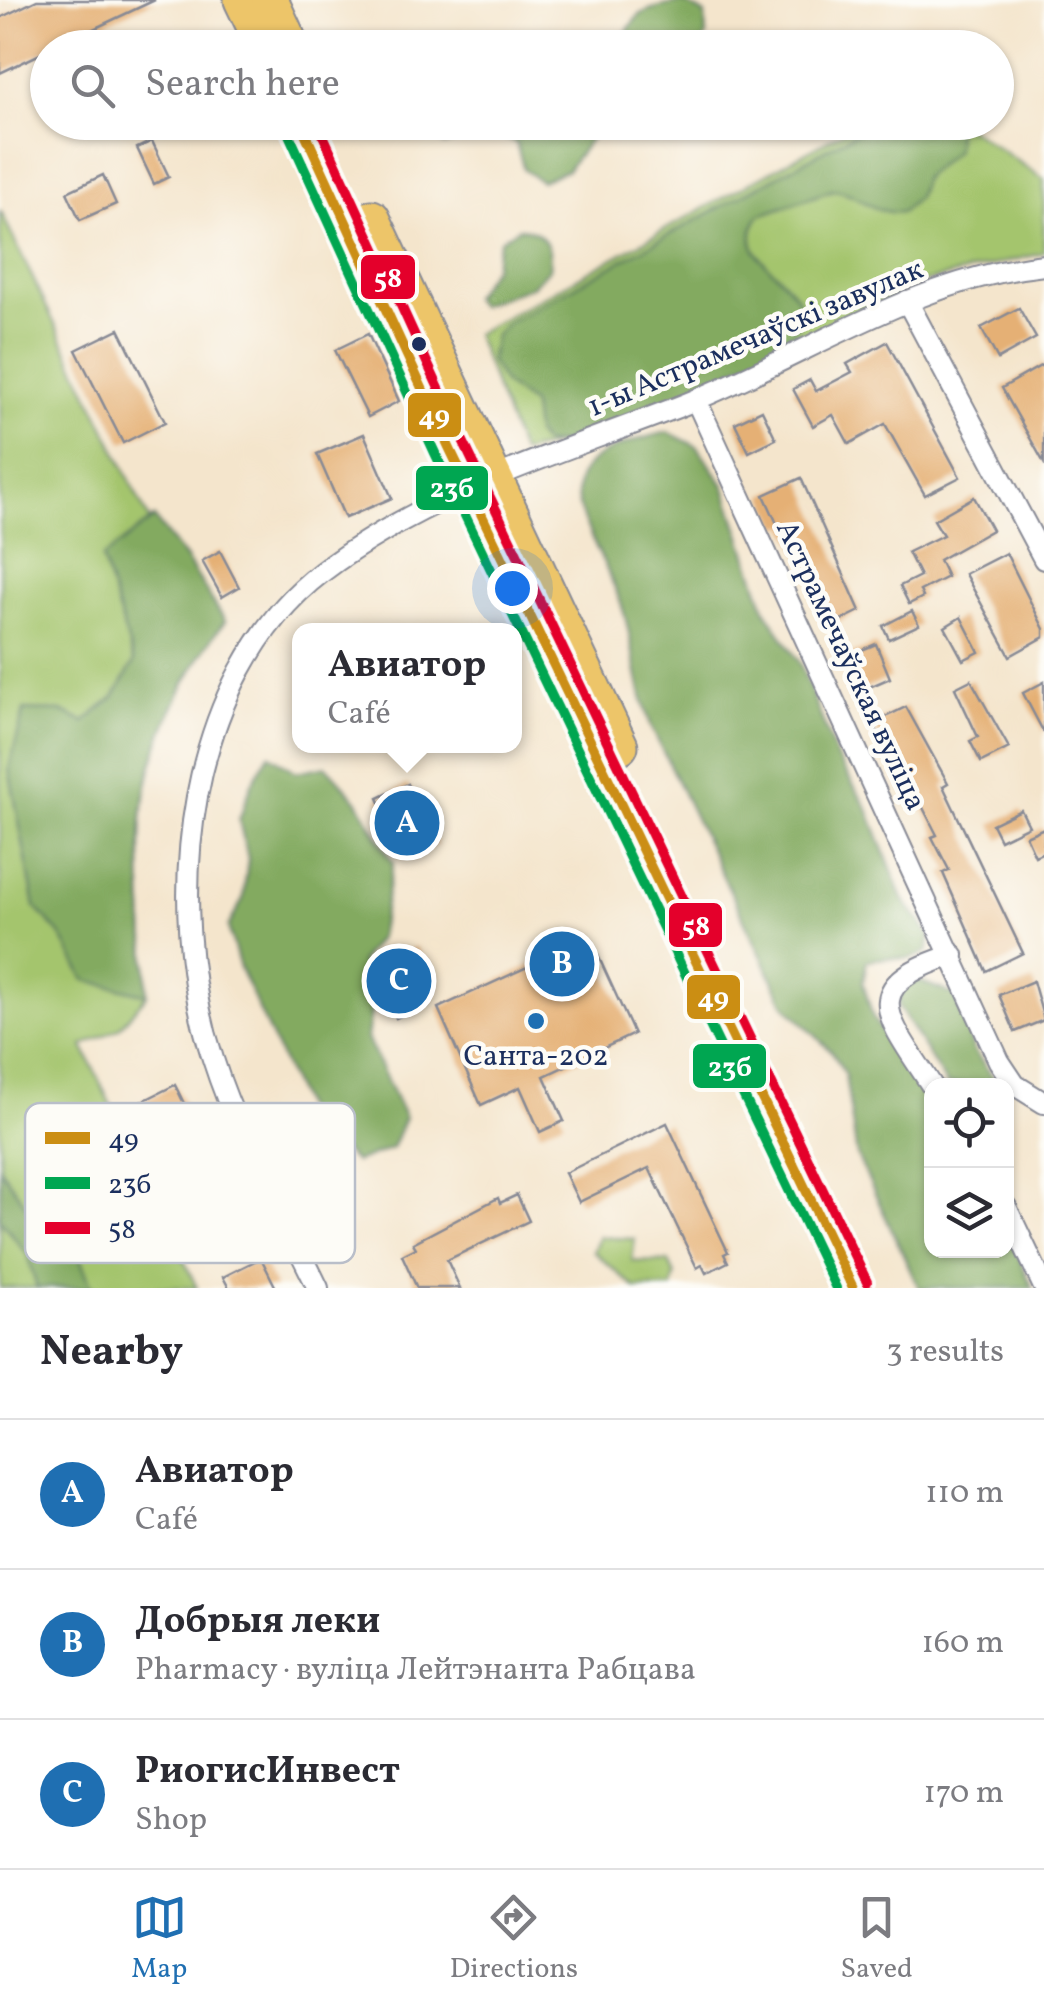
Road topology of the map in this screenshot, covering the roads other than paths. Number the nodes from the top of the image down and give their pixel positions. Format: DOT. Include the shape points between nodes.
graph roads {
  1 [pos="242,0"];
  2 [pos="270,0"];
  3 [pos="256,30"];
  4 [pos="284,30"];
  5 [pos="309,140"];
  6 [pos="335,140"];
  7 [pos="1044,265"];
  8 [pos="907,301"];
  9 [pos="696,400"];
  10 [pos="482,484"];
  11 [pos="1044,559"];
  12 [pos="952,955"];
  13 [pos="927,1078"];
  14 [pos="1044,1102"];
  15 [pos="229,1103"];
  16 [pos="1014,1224"];
  17 [pos="306,1263"];
  18 [pos="1044,1287"];
  19 [pos="318,1288"];
  20 [pos="853,1288"];
  21 [pos="878,1288"];
  1 -- 3 [label="highway"];
  2 -- 4 [label="highway"];
  5 -- 10 [label="highway"];
  6 -- 10 [label="highway"];
  7 -- 8 [label="street, 1-ы Астрамечаўскі завулак"];
  8 -- 9 [label="street, 1-ы Астрамечаўскі завулак"];
  8 -- 11 [label="street"];
  9 -- 10 [label="street, 1-ы Астрамечаўскі завулак"];
  9 -- 12 [label="street, Астрамечаўская вуліца"];
  10 -- 15 [label="street, 1-ы Астрамечаўскі завулак" via="360,546 296,594 241,669 208,742 197,787 191,896 201,1014"];
  10 -- 20 [label="highway"];
  10 -- 21 [label="highway"];
  12 -- 13 [label="street" via="912,968 892,987 888,1003"];
  12 -- 14 [label="street, Астрамечаўская вуліца" via="1006,1075 1024,1094"];
  16 -- 18 [label="street"];
  17 -- 19 [label="street, 1-ы Астрамечаўскі завулак"];
}
